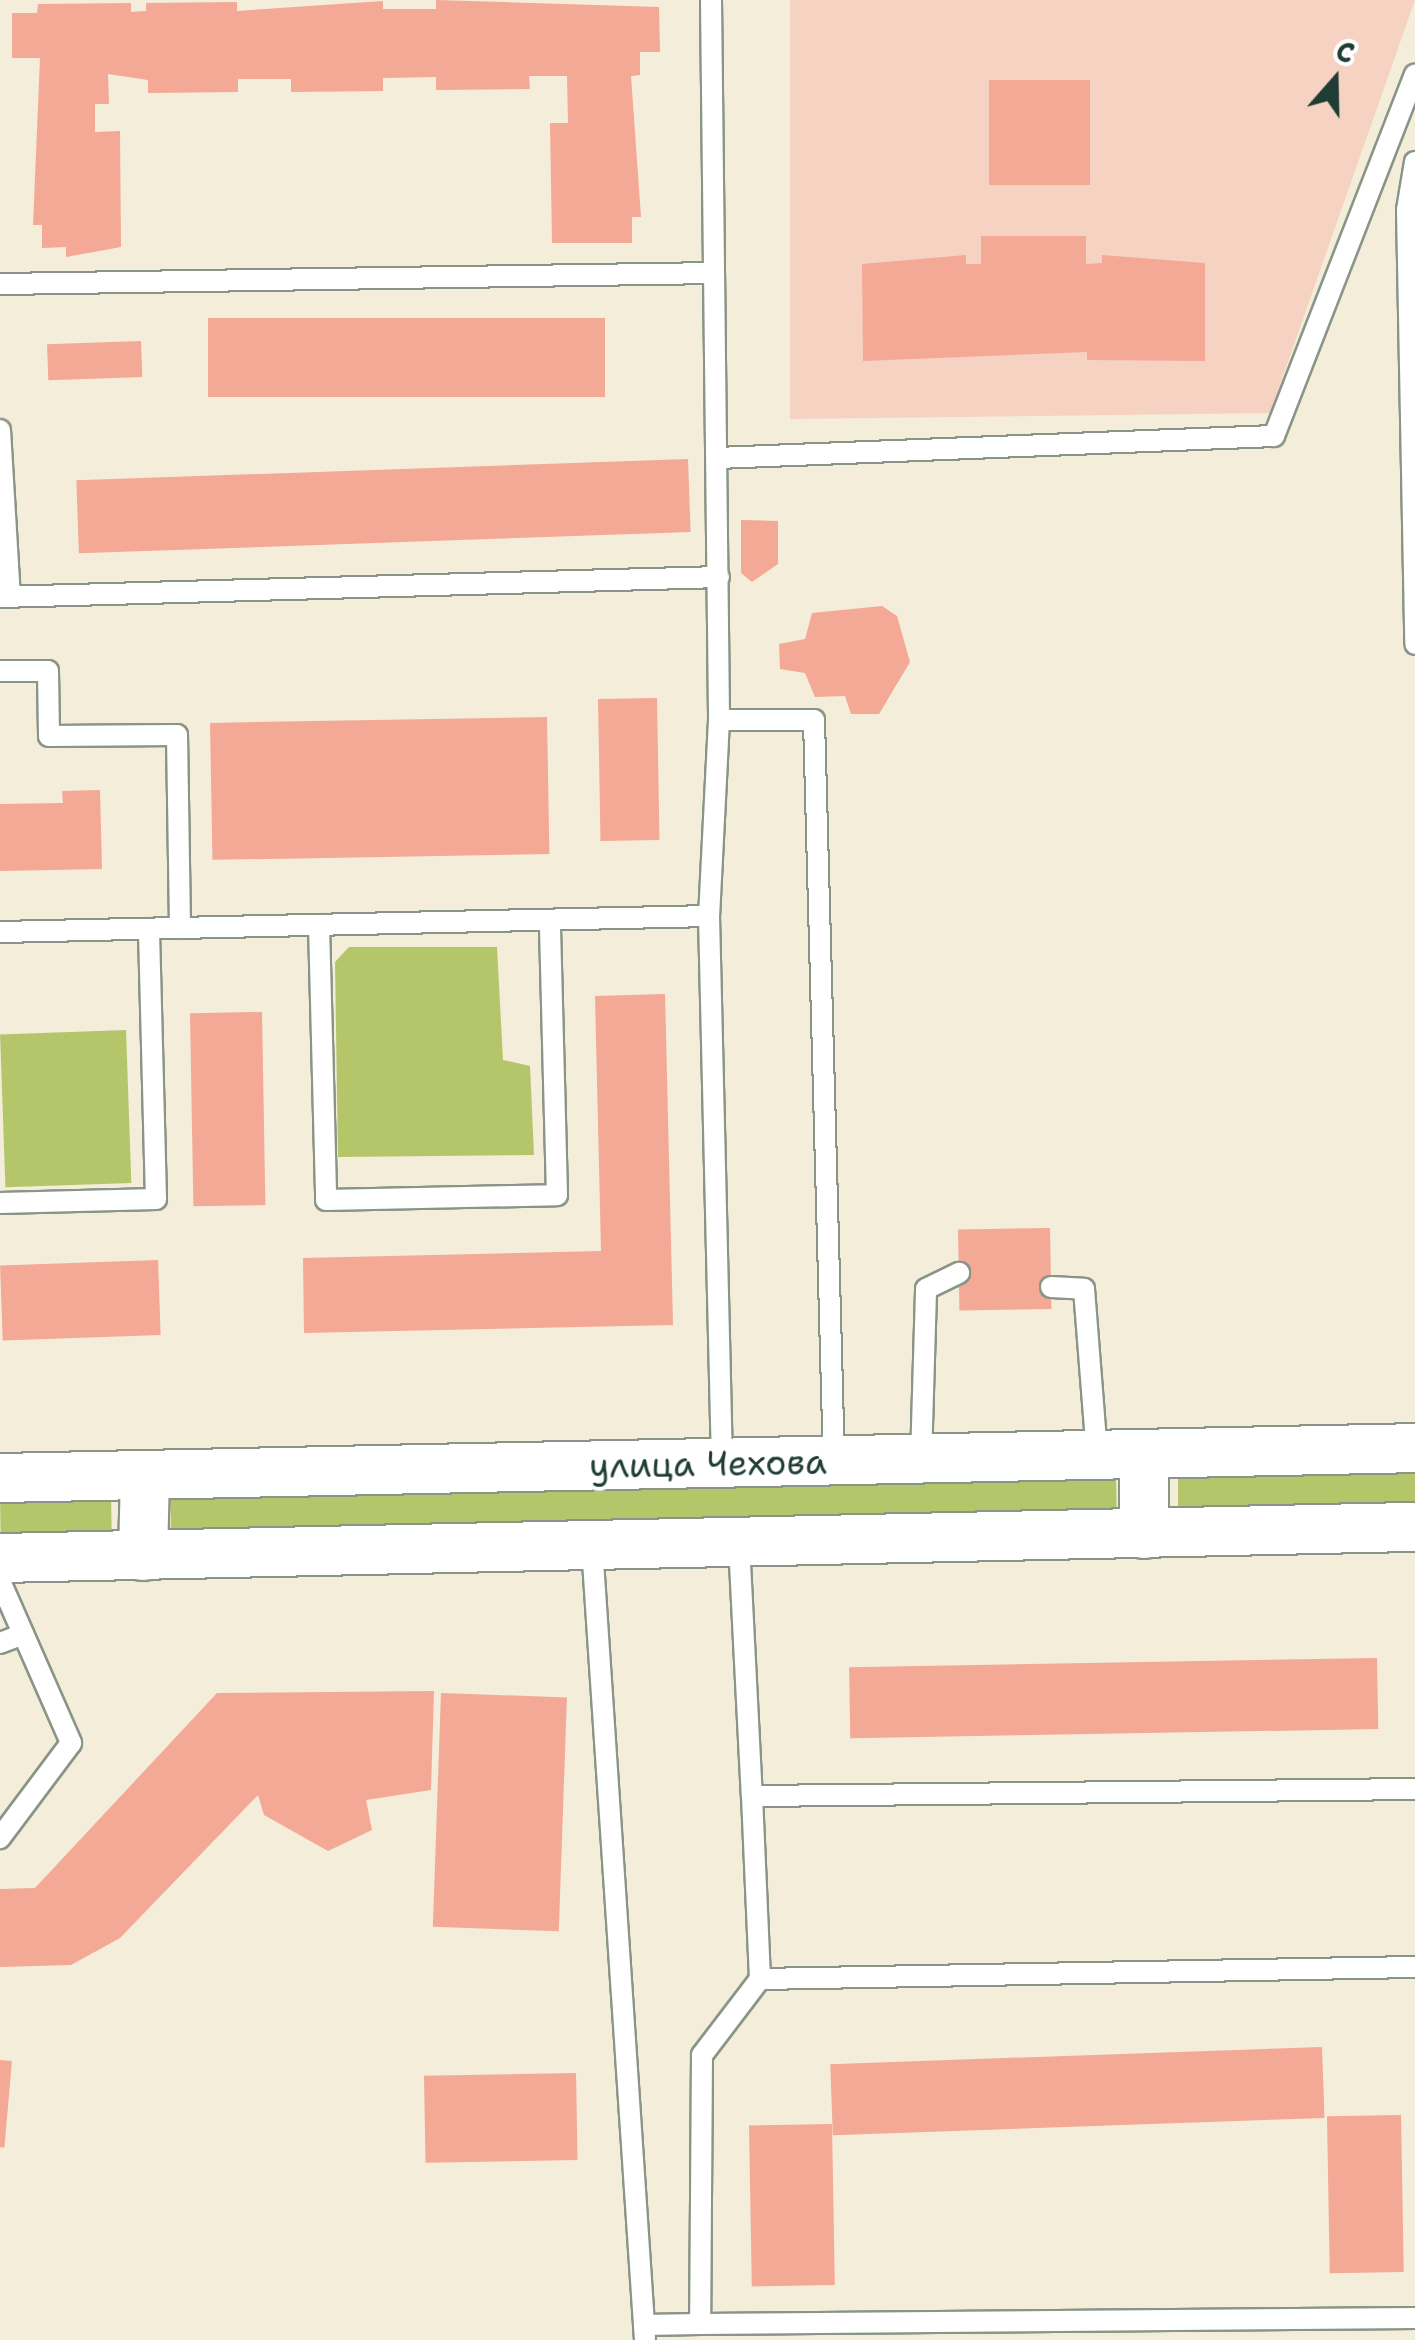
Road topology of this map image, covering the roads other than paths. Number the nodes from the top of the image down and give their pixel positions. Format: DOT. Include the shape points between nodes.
graph roads {
  1 [pos="710,0"];
  2 [pos="1415,74"];
  3 [pos="1415,162"];
  4 [pos="714,273"];
  5 [pos="0,284"];
  6 [pos="0,430"];
  7 [pos="717,458"];
  8 [pos="718,577"];
  9 [pos="5,597"];
  10 [pos="1415,644"];
  11 [pos="0,671"];
  12 [pos="718,720"];
  13 [pos="708,916"];
  14 [pos="550,920"];
  15 [pos="319,925"];
  16 [pos="149,928"];
  17 [pos="180,928"];
  18 [pos="0,932"];
  19 [pos="0,1203"];
  20 [pos="959,1273"];
  21 [pos="1051,1287"];
  22 [pos="1415,1448"];
  23 [pos="1144,1454"];
  24 [pos="1097,1455"];
  25 [pos="921,1460"];
  26 [pos="834,1462"];
  27 [pos="722,1463"];
  28 [pos="144,1476"];
  29 [pos="0,1478"];
  30 [pos="1415,1528"];
  31 [pos="1144,1534"];
  32 [pos="739,1543"];
  33 [pos="592,1546"];
  34 [pos="143,1556"];
  35 [pos="0,1558"];
  36 [pos="0,1581"];
  37 [pos="23,1634"];
  38 [pos="0,1643"];
  39 [pos="1415,1789"];
  40 [pos="752,1796"];
  41 [pos="0,1838"];
  42 [pos="1415,1967"];
  43 [pos="760,1979"];
  44 [pos="1415,2318"];
  45 [pos="700,2324"];
  46 [pos="644,2332"];
  1 -- 4 [label="lane"];
  2 -- 7 [label="lane" via="1274,436"];
  3 -- 10 [label="lane" via="1407,210"];
  4 -- 5 [label="lane"];
  4 -- 7 [label="lane"];
  6 -- 9 [label="lane"];
  7 -- 8 [label="lane"];
  8 -- 9 [label="lane"];
  8 -- 12 [label="lane"];
  11 -- 17 [label="lane" via="48,670 49,736 178,735"];
  12 -- 13 [label="lane"];
  12 -- 26 [label="lane" via="814,720"];
  13 -- 14 [label="lane"];
  13 -- 27 [label="lane"];
  14 -- 15 [label="lane"];
  14 -- 15 [label="lane" via="557,1195 442,1198 326,1200"];
  15 -- 17 [label="lane"];
  16 -- 17 [label="lane"];
  16 -- 18 [label="lane"];
  16 -- 19 [label="lane" via="156,1199"];
  20 -- 25 [label="lane" via="926,1289"];
  21 -- 24 [label="lane" via="1084,1289"];
  22 -- 23 [label="street, улица Чехова"];
  23 -- 24 [label="street, улица Чехова"];
  23 -- 31 [label="street"];
  24 -- 25 [label="street, улица Чехова"];
  25 -- 26 [label="street, улица Чехова"];
  26 -- 27 [label="street, улица Чехова"];
  27 -- 28 [label="street, улица Чехова"];
  28 -- 29 [label="street, улица Чехова"];
  28 -- 34 [label="street"];
  30 -- 31 [label="street"];
  31 -- 32 [label="street"];
  32 -- 33 [label="street"];
  32 -- 40 [label="lane"];
  33 -- 34 [label="street"];
  33 -- 46 [label="lane"];
  34 -- 35 [label="street"];
  36 -- 37 [label="lane"];
  37 -- 38 [label="lane"];
  37 -- 41 [label="lane" via="70,1743"];
  39 -- 40 [label="lane"];
  40 -- 43 [label="lane"];
  42 -- 43 [label="lane"];
  43 -- 45 [label="lane" via="702,2055"];
  44 -- 45 [label="lane"];
  45 -- 46 [label="lane"];
}
